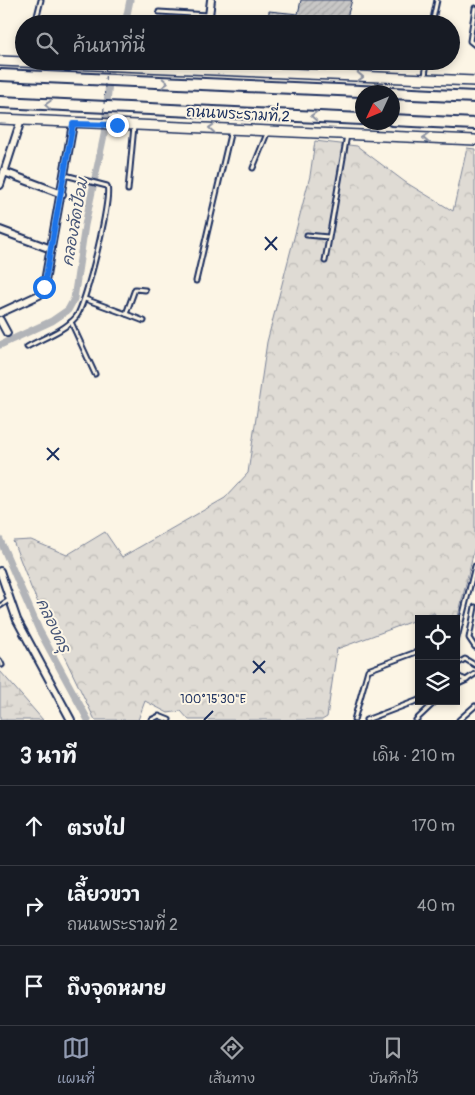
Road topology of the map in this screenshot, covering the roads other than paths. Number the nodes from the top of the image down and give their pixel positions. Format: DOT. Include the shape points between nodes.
graph roads {
  1 [pos="41,0"];
  2 [pos="211,0"];
  3 [pos="436,0"];
  4 [pos="475,8"];
  5 [pos="159,12"];
  6 [pos="37,15"];
  7 [pos="208,15"];
  8 [pos="434,15"];
  9 [pos="475,45"];
  10 [pos="0,61"];
  11 [pos="15,62"];
  12 [pos="266,70"];
  13 [pos="426,70"];
  14 [pos="0,71"];
  15 [pos="0,75"];
  16 [pos="97,79"];
  17 [pos="425,80"];
  18 [pos="475,81"];
  19 [pos="355,91"];
  20 [pos="400,93"];
  21 [pos="475,97"];
  22 [pos="0,102"];
  23 [pos="0,119"];
  24 [pos="355,119"];
  25 [pos="21,120"];
  26 [pos="400,120"];
  27 [pos="73,124"];
  28 [pos="475,124"];
  29 [pos="134,126"];
  30 [pos="232,130"];
  31 [pos="268,131"];
  32 [pos="347,135"];
  33 [pos="475,140"];
  34 [pos="253,168"];
  35 [pos="4,172"];
  36 [pos="66,175"];
  37 [pos="0,185"];
  38 [pos="128,190"];
  39 [pos="62,194"];
  40 [pos="0,230"];
  41 [pos="307,235"];
  42 [pos="328,237"];
  43 [pos="52,250"];
  44 [pos="325,261"];
  45 [pos="196,281"];
  46 [pos="145,290"];
  47 [pos="85,299"];
  48 [pos="0,313"];
  49 [pos="126,314"];
  50 [pos="0,320"];
  51 [pos="144,320"];
  52 [pos="70,322"];
  53 [pos="6,333"];
  54 [pos="27,347"];
  55 [pos="95,374"];
  56 [pos="475,566"];
  57 [pos="0,571"];
  58 [pos="9,600"];
  59 [pos="0,606"];
  60 [pos="475,607"];
  61 [pos="475,647"];
  62 [pos="415,653"];
  63 [pos="456,660"];
  64 [pos="0,661"];
  65 [pos="460,663"];
  66 [pos="2,665"];
  67 [pos="475,665"];
  68 [pos="475,674"];
  69 [pos="460,677"];
  70 [pos="470,679"];
  71 [pos="460,683"];
  72 [pos="415,702"];
  73 [pos="432,705"];
  74 [pos="475,706"];
  75 [pos="71,720"];
  76 [pos="151,720"];
  77 [pos="168,720"];
  78 [pos="354,720"];
  79 [pos="366,720"];
  80 [pos="416,720"];
  81 [pos="459,720"];
  1 -- 6 [label="lane"];
  2 -- 7 [label="street"];
  3 -- 8 [label="lane"];
  4 -- 9 [label="lane" via="470,41"];
  5 -- 7 [label="lane"];
  10 -- 11 [label="main road"];
  12 -- 17 [label="main road, one-way"];
  13 -- 17 [label="lane"];
  14 -- 16 [label="highway"];
  15 -- 16 [label="highway, ถนนพระรามที่ 2"];
  16 -- 19 [label="highway, ถนนพระรามที่ 2, one-way"];
  17 -- 18 [label="main road"];
  20 -- 21 [label="highway"];
  24 -- 22 [label="highway, ถนนพระรามที่ 2, one-way"];
  23 -- 25 [label="main road, ถนนพระรามที่ 2"];
  25 -- 27 [label="main road, ถนนพระรามที่ 2"];
  25 -- 35 [label="street"];
  26 -- 28 [label="highway"];
  27 -- 29 [label="main road, ถนนพระรามที่ 2"];
  27 -- 36 [label="street"];
  30 -- 29 [label="main road, ถนนพระรามที่ 2, one-way"];
  29 -- 38 [label="lane"];
  30 -- 31 [label="main road, ถนนพระรามที่ 2"];
  30 -- 45 [label="lane"];
  31 -- 32 [label="main road, ถนนพระรามที่ 2"];
  31 -- 34 [label="lane"];
  33 -- 32 [label="main road, ถนนพระรามที่ 2, one-way"];
  32 -- 42 [label="lane"];
  35 -- 37 [label="street"];
  35 -- 39 [label="street"];
  36 -- 39 [label="street"];
  36 -- 47 [label="lane" via="107,186 108,194"];
  39 -- 43 [label="street"];
  40 -- 43 [label="street"];
  41 -- 42 [label="lane"];
  42 -- 44 [label="lane"];
  43 -- 48 [label="street" via="39,295"];
  46 -- 49 [label="lane" via="135,289"];
  47 -- 49 [label="lane"];
  47 -- 52 [label="lane" via="78,315"];
  49 -- 51 [label="lane"];
  50 -- 53 [label="street"];
  52 -- 54 [label="lane"];
  52 -- 55 [label="lane"];
  56 -- 63 [label="lane" via="456,642"];
  57 -- 58 [label="street"];
  58 -- 59 [label="lane"];
  58 -- 75 [label="street" via="22,631"];
  60 -- 61 [label="lane" via="469,638"];
  62 -- 78 [label="lane" via="368,670"];
  64 -- 66 [label="lane"];
  65 -- 67 [label="lane" via="465,659"];
  68 -- 70 [label="lane"];
  69 -- 70 [label="lane"];
  70 -- 71 [label="lane"];
  72 -- 79 [label="lane"];
  73 -- 80 [label="lane"];
  74 -- 81 [label="lane"];
  76 -- 77 [label="lane" via="159,716"];
}
